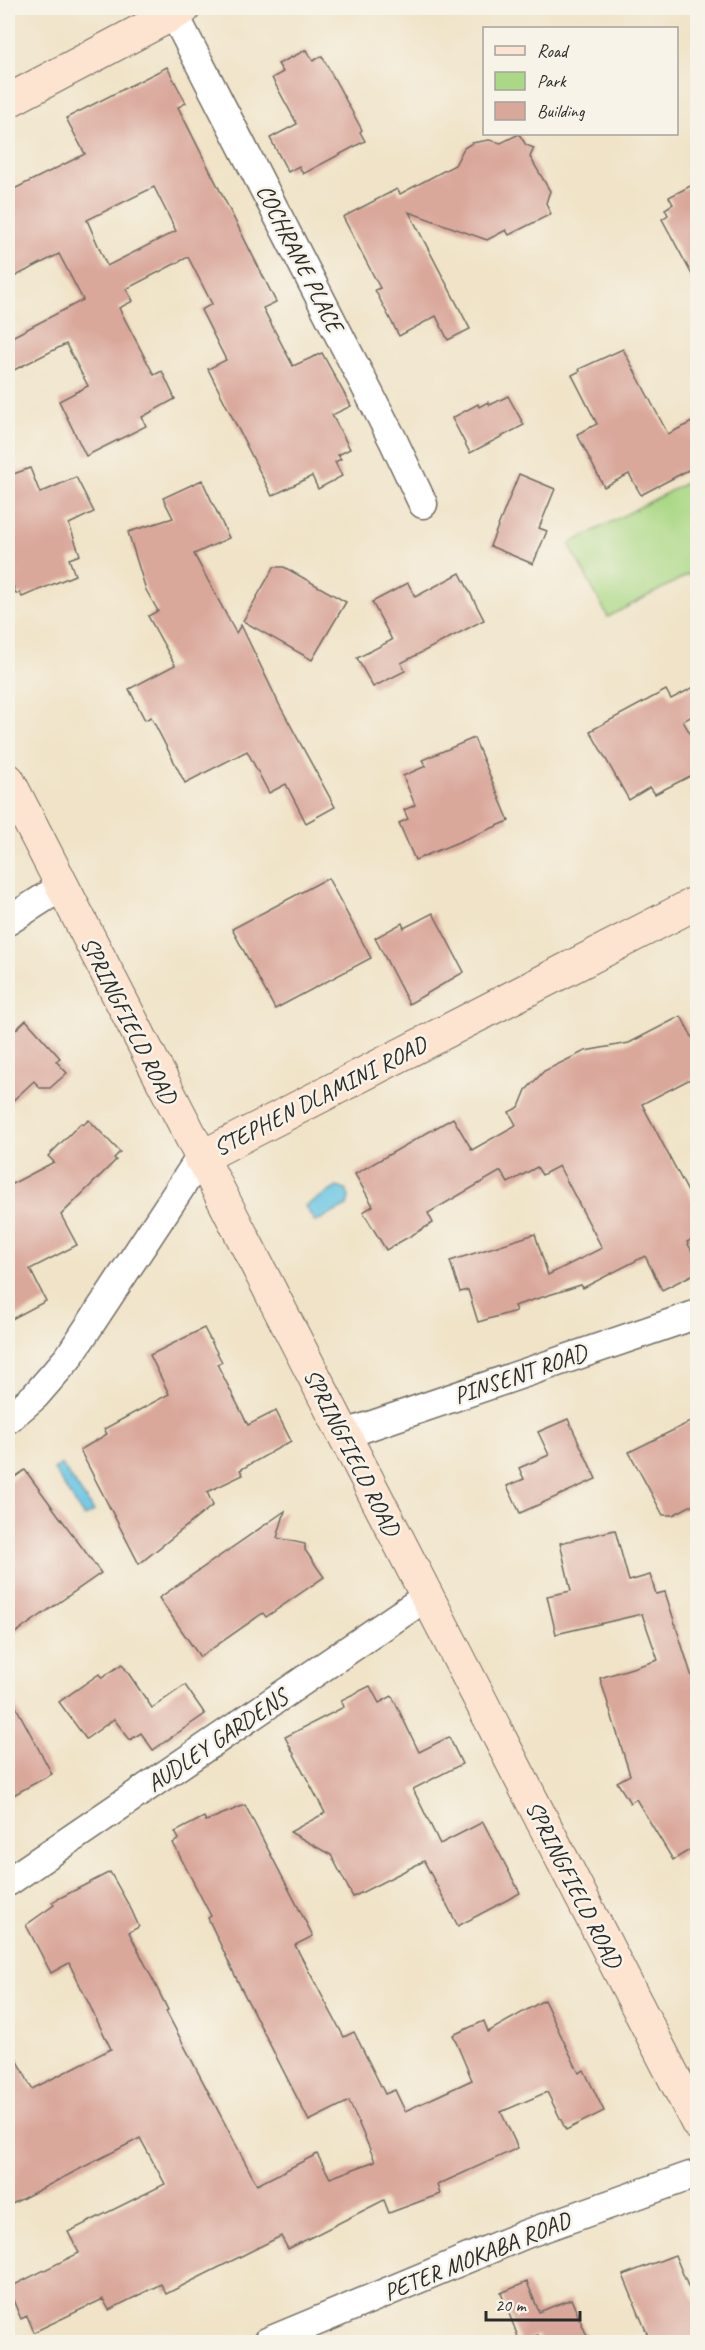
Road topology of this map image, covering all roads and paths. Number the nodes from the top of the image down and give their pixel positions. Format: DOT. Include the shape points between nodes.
graph roads {
  1 [pos="176,9"];
  2 [pos="8,101"];
  3 [pos="423,504"];
  4 [pos="8,780"];
  5 [pos="61,887"];
  6 [pos="698,902"];
  7 [pos="8,921"];
  8 [pos="200,1158"];
  9 [pos="698,1314"];
  10 [pos="8,1419"];
  11 [pos="343,1435"];
  12 [pos="426,1598"];
  13 [pos="8,1882"];
  14 [pos="698,2124"];
  15 [pos="695,2173"];
  16 [pos="267,2343"];
  1 -- 2 [label="street"];
  1 -- 3 [label="street, COCHRANE PLACE"];
  4 -- 5 [label="street, SPRINGFIELD ROAD"];
  5 -- 7 [label="street"];
  5 -- 8 [label="street, SPRINGFIELD ROAD"];
  6 -- 8 [label="street, STEPHEN DLAMINI ROAD"];
  8 -- 10 [label="street, STEPHEN DLAMINI ROAD" via="68,1358 35,1396"];
  8 -- 11 [label="street, SPRINGFIELD ROAD"];
  9 -- 11 [label="street, PINSENT ROAD"];
  11 -- 12 [label="street, SPRINGFIELD ROAD"];
  12 -- 13 [label="street, AUDLEY GARDENS"];
  12 -- 14 [label="street, SPRINGFIELD ROAD"];
  15 -- 16 [label="street, PETER MOKABA ROAD" via="526,2234"];
}
